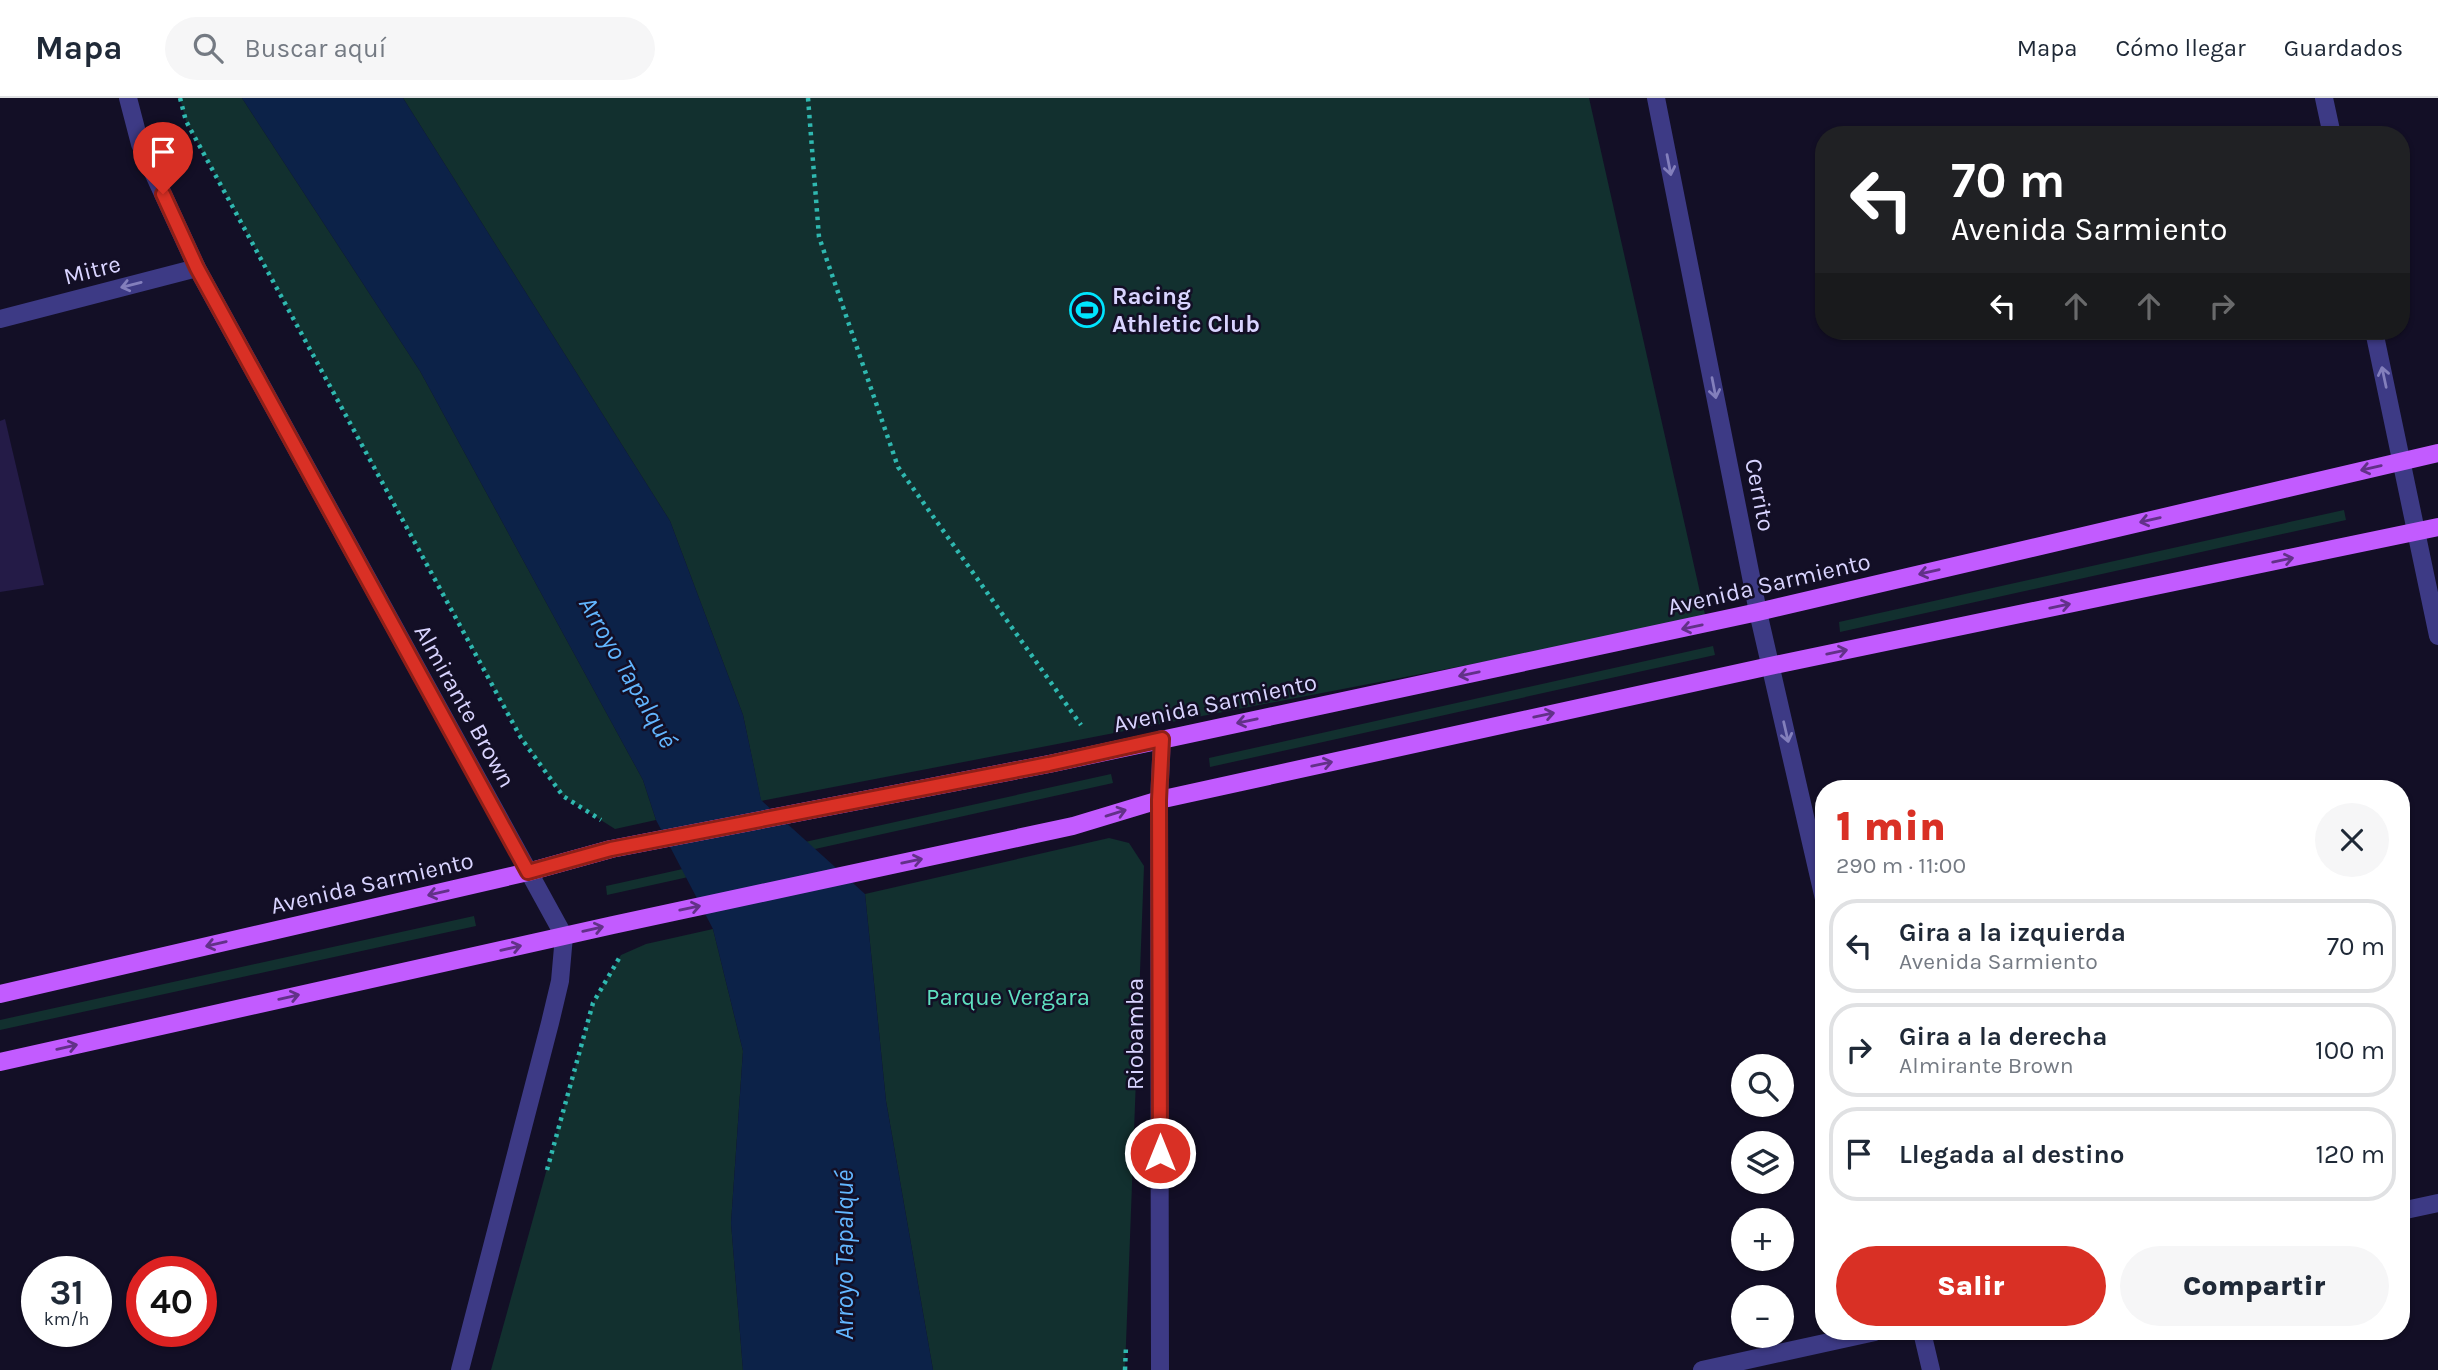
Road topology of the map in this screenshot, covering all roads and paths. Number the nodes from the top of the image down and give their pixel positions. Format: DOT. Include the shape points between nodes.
graph roads {
  1 [pos="128,98"];
  2 [pos="180,98"];
  3 [pos="808,98"];
  4 [pos="1656,98"];
  5 [pos="2325,98"];
  6 [pos="2330,126"];
  7 [pos="197,268"];
  8 [pos="0,319"];
  9 [pos="2376,340"];
  10 [pos="2438,453"];
  11 [pos="2402,461"];
  12 [pos="2438,527"];
  13 [pos="2415,533"];
  14 [pos="1758,612"];
  15 [pos="2438,636"];
  16 [pos="1770,666"];
  17 [pos="1162,739"];
  18 [pos="1101,753"];
  19 [pos="1159,800"];
  20 [pos="604,822"];
  21 [pos="1815,860"];
  22 [pos="528,872"];
  23 [pos="564,936"];
  24 [pos="634,950"];
  25 [pos="0,994"];
  26 [pos="0,1062"];
  27 [pos="547,1170"];
  28 [pos="2438,1203"];
  29 [pos="2410,1209"];
  30 [pos="1839,1340"];
  31 [pos="1924,1340"];
  32 [pos="460,1370"];
  33 [pos="1160,1370"];
  34 [pos="1702,1370"];
  35 [pos="1931,1370"];
  1 -- 7 [label="street, Almirante Brown" via="140,144"];
  2 -- 20 [label="path" via="192,133 521,738 563,796"];
  3 -- 18 [label="path" via="819,237 898,467"];
  4 -- 14 [label="street, Cerrito, one-way"];
  5 -- 6 [label="street"];
  7 -- 8 [label="street, Mitre, one-way"];
  7 -- 22 [label="street, Almirante Brown"];
  11 -- 9 [label="street, one-way"];
  10 -- 11 [label="main road, Avenida Sarmiento"];
  11 -- 13 [label="street"];
  11 -- 14 [label="main road, Avenida Sarmiento, one-way"];
  12 -- 13 [label="main road"];
  13 -- 15 [label="street"];
  16 -- 13 [label="main road, one-way"];
  14 -- 16 [label="street, Cerrito"];
  14 -- 17 [label="main road, Avenida Sarmiento, one-way"];
  19 -- 16 [label="main road, one-way"];
  16 -- 21 [label="street, Cerrito, one-way"];
  17 -- 18 [label="main road, Avenida Sarmiento"];
  17 -- 19 [label="street, Riobamba"];
  18 -- 22 [label="main road, Avenida Sarmiento" via="611,849"];
  23 -- 19 [label="main road, one-way" via="1073,826"];
  19 -- 33 [label="street, Riobamba"];
  22 -- 23 [label="street, Almirante Brown"];
  22 -- 25 [label="main road, Avenida Sarmiento, one-way"];
  26 -- 23 [label="main road, one-way"];
  23 -- 32 [label="street" via="553,1013"];
  24 -- 27 [label="path" via="621,955 593,1003"];
  28 -- 29 [label="street"];
  30 -- 34 [label="street"];
  31 -- 35 [label="street"];
}
